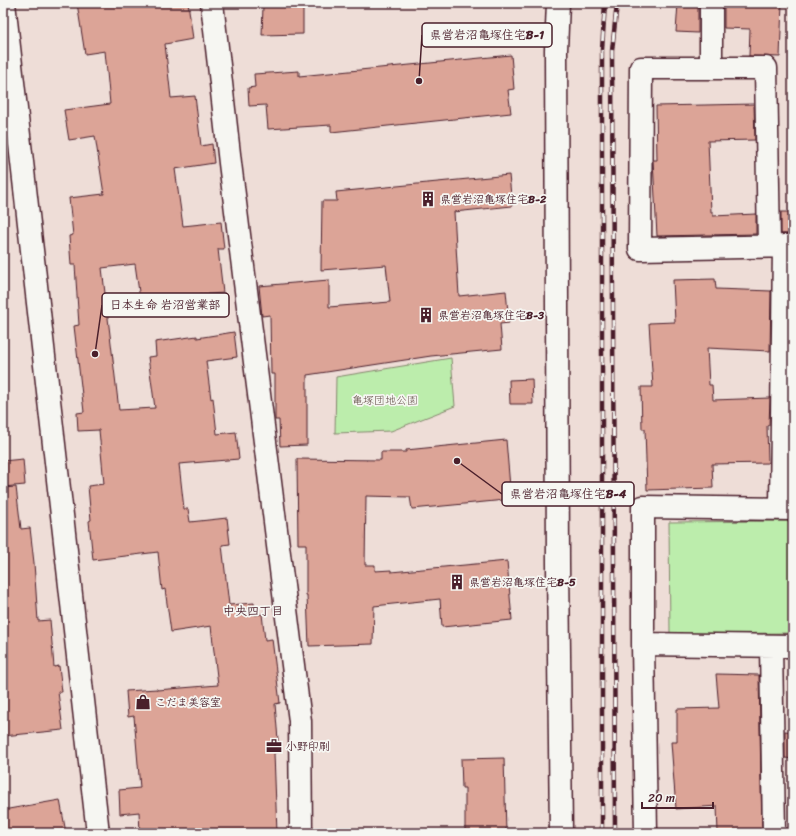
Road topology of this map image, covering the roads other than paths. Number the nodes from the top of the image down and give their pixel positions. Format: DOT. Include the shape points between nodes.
graph roads {
  1 [pos="4,3"];
  2 [pos="212,3"];
  3 [pos="558,3"];
  4 [pos="711,3"];
  5 [pos="711,68"];
  6 [pos="782,246"];
  7 [pos="787,509"];
  8 [pos="643,644"];
  9 [pos="771,646"];
  10 [pos="793,646"];
  11 [pos="98,833"];
  12 [pos="302,833"];
  13 [pos="561,833"];
  14 [pos="646,833"];
  15 [pos="774,833"];
  1 -- 11 [label="street"];
  2 -- 12 [label="street" via="300,721"];
  3 -- 13 [label="street" via="556,50"];
  4 -- 5 [label="street"];
  5 -- 6 [label="street" via="766,68"];
  5 -- 6 [label="street" via="641,68 640,249"];
  6 -- 7 [label="street"];
  7 -- 8 [label="street" via="643,507"];
  8 -- 9 [label="street"];
  8 -- 14 [label="street"];
  9 -- 10 [label="street"];
  9 -- 15 [label="street"];
}
